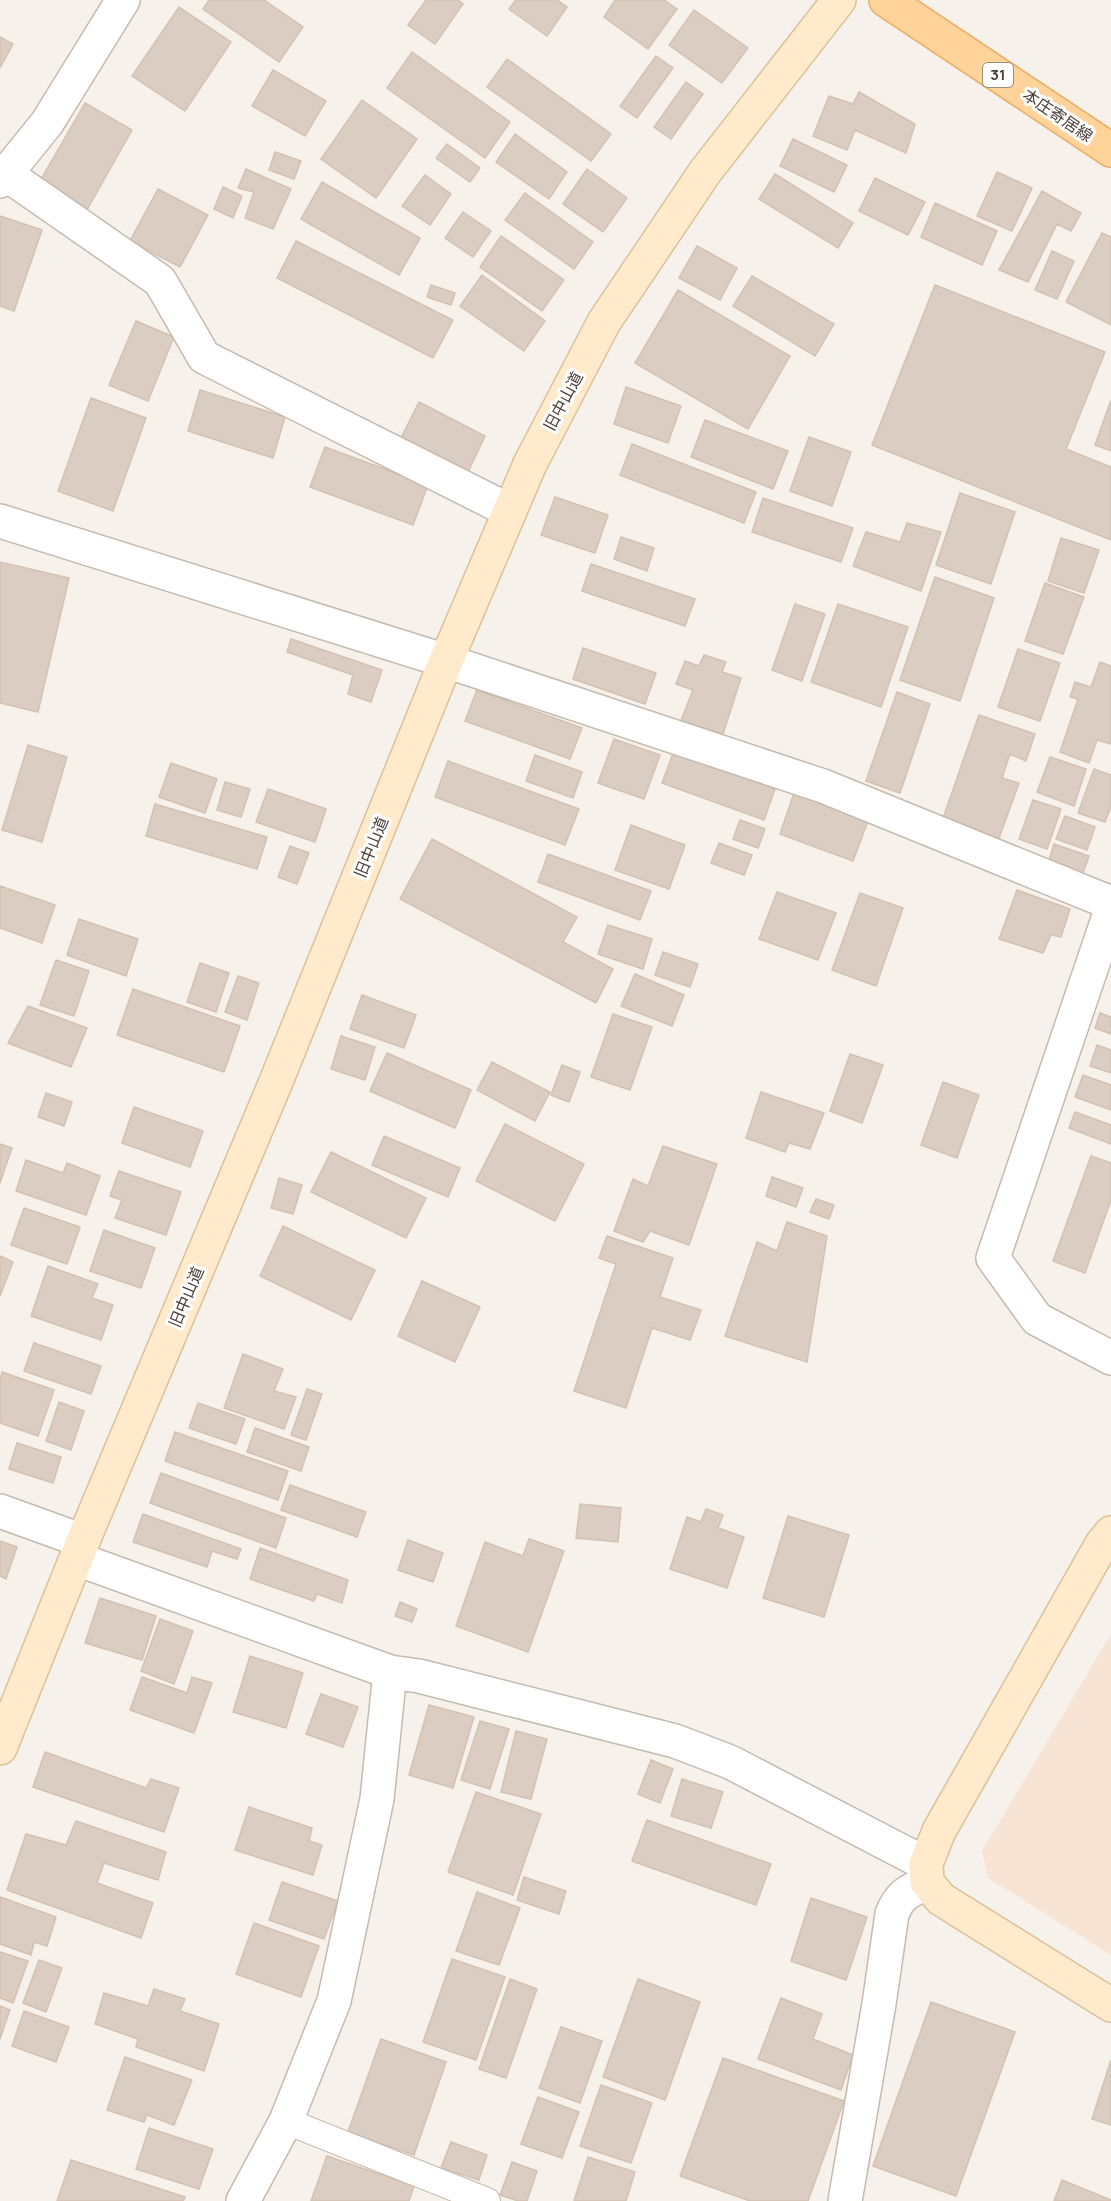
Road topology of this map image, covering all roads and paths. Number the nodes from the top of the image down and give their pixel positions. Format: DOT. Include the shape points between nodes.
graph roads {
  1 [pos="123,0"];
  2 [pos="839,0"];
  3 [pos="886,0"];
  4 [pos="1111,150"];
  5 [pos="3,177"];
  6 [pos="510,511"];
  7 [pos="0,521"];
  8 [pos="446,661"];
  9 [pos="1111,903"];
  10 [pos="1111,910"];
  11 [pos="1111,1358"];
  12 [pos="0,1511"];
  13 [pos="1111,1533"];
  14 [pos="80,1550"];
  15 [pos="390,1672"];
  16 [pos="0,1748"];
  17 [pos="927,1873"];
  18 [pos="1111,2005"];
  19 [pos="286,2121"];
  20 [pos="243,2201"];
  21 [pos="487,2201"];
  22 [pos="845,2201"];
  1 -- 5 [label="street" via="47,123"];
  2 -- 6 [label="main road, 旧中山道" via="705,172 604,322 530,464"];
  3 -- 4 [label="main road, 本庄寄居線 / 31"];
  5 -- 6 [label="street" via="160,281 204,357"];
  6 -- 8 [label="main road, 旧中山道"];
  7 -- 8 [label="street"];
  8 -- 9 [label="street" via="823,786"];
  8 -- 14 [label="main road, 旧中山道" via="280,1074"];
  10 -- 11 [label="street" via="993,1258 1037,1319"];
  12 -- 14 [label="street"];
  13 -- 17 [label="main road" via="939,1830"];
  14 -- 15 [label="street"];
  14 -- 16 [label="main road, 旧中山道"];
  15 -- 17 [label="street" via="675,1741 730,1761"];
  15 -- 19 [label="street" via="377,1799 334,2001"];
  17 -- 18 [label="main road" via="941,1899"];
  17 -- 22 [label="street" via="903,1894 892,1914"];
  19 -- 20 [label="street"];
  19 -- 21 [label="lane"];
}
